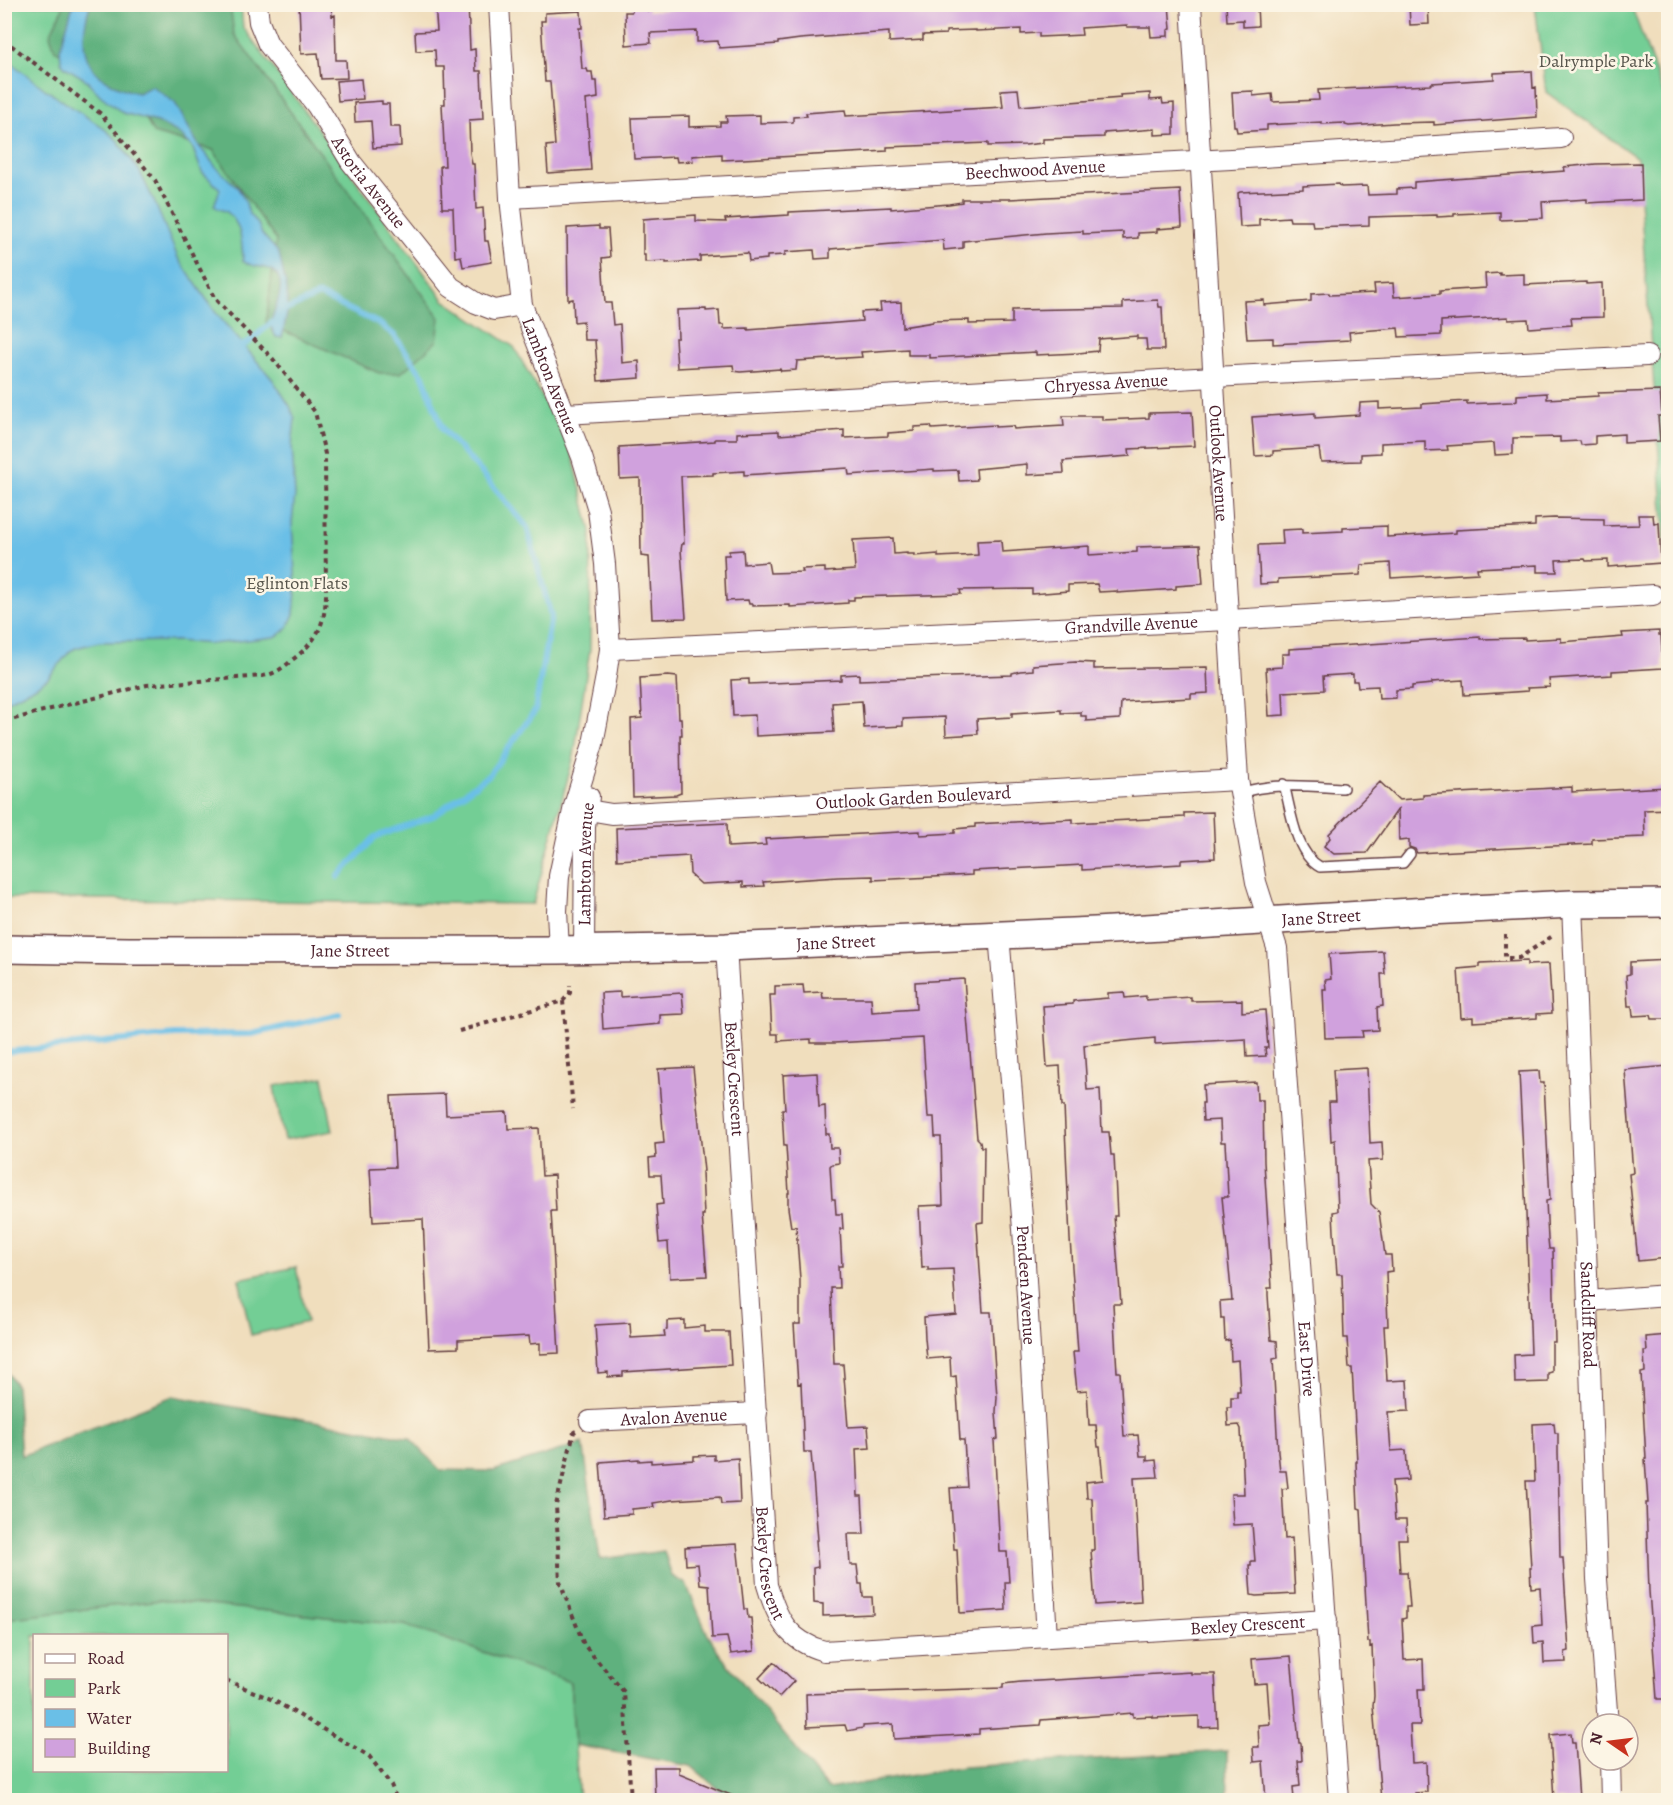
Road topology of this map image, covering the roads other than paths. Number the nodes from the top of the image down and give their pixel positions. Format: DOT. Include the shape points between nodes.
graph roads {
  1 [pos="257,4"];
  2 [pos="499,4"];
  3 [pos="1191,4"];
  4 [pos="1561,138"];
  5 [pos="1202,160"];
  6 [pos="510,198"];
  7 [pos="522,305"];
  8 [pos="1647,356"];
  9 [pos="1213,377"];
  10 [pos="565,414"];
  11 [pos="1653,595"];
  12 [pos="1229,620"];
  13 [pos="610,649"];
  14 [pos="592,744"];
  15 [pos="1284,784"];
  16 [pos="1239,786"];
  17 [pos="1342,788"];
  18 [pos="588,810"];
  19 [pos="1410,854"];
  20 [pos="1668,903"];
  21 [pos="1572,904"];
  22 [pos="1268,919"];
  23 [pos="999,934"];
  24 [pos="726,947"];
  25 [pos="4,949"];
  26 [pos="571,950"];
  27 [pos="1668,1295"];
  28 [pos="1588,1301"];
  29 [pos="757,1413"];
  30 [pos="590,1421"];
  31 [pos="1327,1620"];
  32 [pos="1047,1637"];
  33 [pos="1607,1712"];
  34 [pos="1610,1772"];
  35 [pos="1339,1800"];
  36 [pos="1611,1800"];
  1 -- 7 [label="street, Astoria Avenue" via="268,44 317,106 351,162 451,287 494,310"];
  2 -- 6 [label="street, Lambton Avenue"];
  3 -- 5 [label="street, Outlook Avenue"];
  4 -- 5 [label="street, Beechwood Avenue"];
  5 -- 6 [label="street, Beechwood Avenue"];
  5 -- 9 [label="street, Outlook Avenue"];
  6 -- 7 [label="street, Lambton Avenue"];
  7 -- 10 [label="street, Lambton Avenue"];
  8 -- 9 [label="street, Chryessa Avenue"];
  9 -- 10 [label="street, Chryessa Avenue"];
  9 -- 12 [label="street, Outlook Avenue"];
  10 -- 13 [label="street, Lambton Avenue" via="598,510"];
  11 -- 12 [label="street, Grandville Avenue"];
  12 -- 13 [label="street, Grandville Avenue"];
  12 -- 16 [label="street, Outlook Avenue"];
  13 -- 14 [label="street, Lambton Avenue"];
  14 -- 18 [label="street, Lambton Avenue"];
  14 -- 26 [label="street, Lambton Avenue" via="559,876 557,910"];
  15 -- 16 [label="lane"];
  15 -- 17 [label="lane"];
  15 -- 19 [label="lane" via="1301,848 1320,867 1403,864"];
  16 -- 18 [label="street, Outlook Garden Boulevard" via="612,814"];
  16 -- 22 [label="street, Outlook Avenue" via="1256,882"];
  18 -- 26 [label="street, Lambton Avenue"];
  20 -- 21 [label="main road, Jane Street"];
  21 -- 22 [label="main road, Jane Street"];
  21 -- 28 [label="street, Sandcliff Road"];
  22 -- 23 [label="main road, Jane Street"];
  22 -- 31 [label="street, East Drive" via="1277,948"];
  23 -- 24 [label="main road, Jane Street"];
  23 -- 32 [label="street, Pendeen Avenue" via="1023,1229"];
  24 -- 26 [label="main road, Jane Street"];
  24 -- 29 [label="street, Bexley Crescent"];
  25 -- 26 [label="main road, Jane Street"];
  27 -- 28 [label="street"];
  28 -- 33 [label="street, Sandcliff Road"];
  29 -- 30 [label="street, Avalon Avenue"];
  29 -- 32 [label="street, Bexley Crescent" via="767,1585 775,1611 795,1637 824,1651"];
  31 -- 32 [label="street, Bexley Crescent"];
  31 -- 35 [label="street, East Drive"];
  34 -- 36 [label="street"];
}
